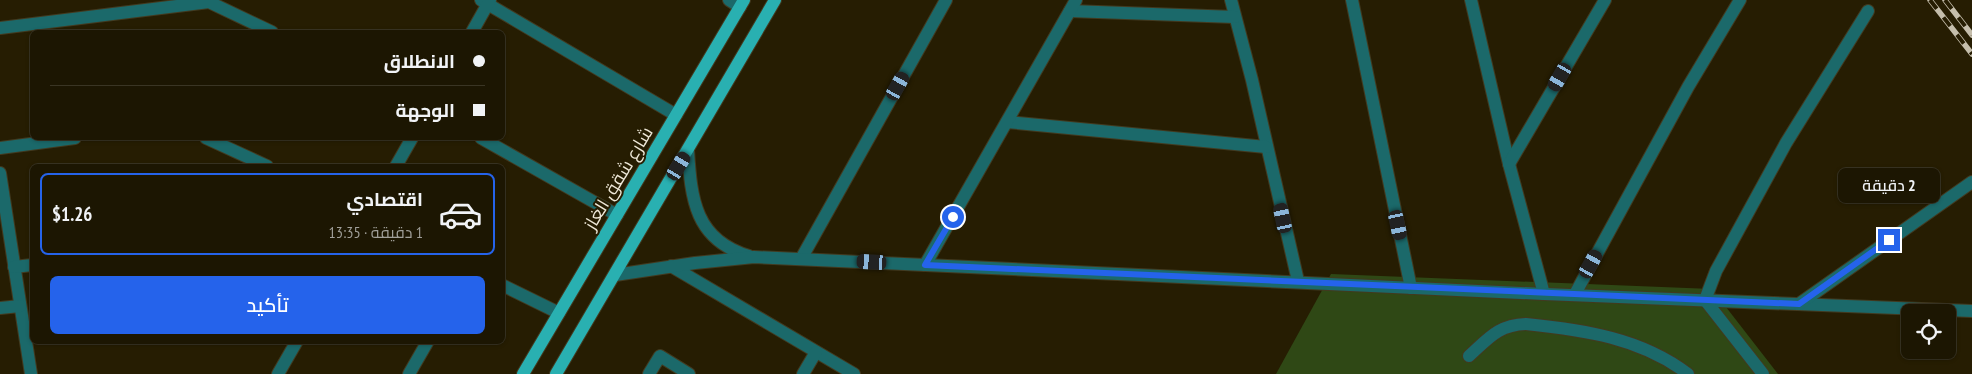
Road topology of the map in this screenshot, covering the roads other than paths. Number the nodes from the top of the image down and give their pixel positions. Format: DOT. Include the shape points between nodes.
graph roads {
  1 [pos="728,0"];
  2 [pos="775,0"];
  3 [pos="946,0"];
  4 [pos="1231,0"];
  5 [pos="1352,0"];
  6 [pos="1605,0"];
  7 [pos="1740,0"];
  8 [pos="486,1"];
  9 [pos="1473,1"];
  10 [pos="742,4"];
  11 [pos="1073,5"];
  12 [pos="1868,11"];
  13 [pos="1235,17"];
  14 [pos="0,28"];
  15 [pos="268,30"];
  16 [pos="473,30"];
  17 [pos="676,115"];
  18 [pos="1007,122"];
  19 [pos="60,140"];
  20 [pos="210,140"];
  21 [pos="411,140"];
  22 [pos="485,140"];
  23 [pos="1266,147"];
  24 [pos="0,148"];
  25 [pos="688,150"];
  26 [pos="264,164"];
  27 [pos="397,164"];
  28 [pos="1508,164"];
  29 [pos="0,173"];
  30 [pos="1972,182"];
  31 [pos="617,215"];
  32 [pos="754,257"];
  33 [pos="801,259"];
  34 [pos="30,265"];
  35 [pos="925,265"];
  36 [pos="670,266"];
  37 [pos="14,267"];
  38 [pos="615,275"];
  39 [pos="1298,281"];
  40 [pos="505,287"];
  41 [pos="1411,288"];
  42 [pos="1544,294"];
  43 [pos="1575,294"];
  44 [pos="1706,300"];
  45 [pos="1799,304"];
  46 [pos="20,306"];
  47 [pos="0,308"];
  48 [pos="1972,311"];
  49 [pos="559,313"];
  50 [pos="295,344"];
  51 [pos="426,344"];
  52 [pos="816,352"];
  53 [pos="1470,356"];
  54 [pos="31,374"];
  55 [pos="278,374"];
  56 [pos="409,374"];
  57 [pos="523,374"];
  58 [pos="556,374"];
  59 [pos="649,374"];
  60 [pos="689,374"];
  61 [pos="803,374"];
  62 [pos="854,374"];
  63 [pos="1688,374"];
  64 [pos="1763,374"];
  1 -- 10 [label="street"];
  2 -- 25 [label="main road"];
  3 -- 33 [label="street"];
  4 -- 13 [label="street"];
  5 -- 41 [label="street"];
  6 -- 28 [label="street"];
  7 -- 43 [label="street" via="1688,87"];
  8 -- 16 [label="street"];
  8 -- 17 [label="street"];
  9 -- 28 [label="street"];
  10 -- 17 [label="main road, شارع شقق الغاز"];
  11 -- 13 [label="street"];
  11 -- 18 [label="street"];
  12 -- 44 [label="street" via="1786,142 1716,270"];
  13 -- 23 [label="street"];
  14 -- 15 [label="street" via="209,2"];
  17 -- 31 [label="main road, شارع شقق الغاز"];
  18 -- 23 [label="street"];
  18 -- 35 [label="street"];
  19 -- 24 [label="street"];
  20 -- 26 [label="street"];
  21 -- 27 [label="street"];
  22 -- 31 [label="street"];
  23 -- 39 [label="street"];
  25 -- 32 [label="street" via="691,194 704,225 720,243"];
  25 -- 38 [label="main road"];
  28 -- 42 [label="street"];
  29 -- 37 [label="street"];
  30 -- 45 [label="street"];
  31 -- 49 [label="main road, شارع شقق الغاز"];
  32 -- 33 [label="street"];
  32 -- 36 [label="street"];
  33 -- 35 [label="street"];
  34 -- 37 [label="street"];
  35 -- 39 [label="street"];
  36 -- 38 [label="street"];
  36 -- 52 [label="street"];
  37 -- 46 [label="street"];
  38 -- 58 [label="main road"];
  39 -- 41 [label="street"];
  40 -- 49 [label="street"];
  41 -- 42 [label="street"];
  42 -- 43 [label="street"];
  43 -- 44 [label="street"];
  44 -- 45 [label="street"];
  44 -- 64 [label="street"];
  45 -- 48 [label="street"];
  46 -- 47 [label="street"];
  46 -- 54 [label="street"];
  49 -- 57 [label="main road, شارع شقق الغاز"];
  50 -- 55 [label="street"];
  51 -- 56 [label="street"];
  52 -- 61 [label="street"];
  52 -- 62 [label="street"];
  53 -- 63 [label="street" via="1494,332 1511,324 1526,324 1628,341 1654,352"];
  59 -- 60 [label="street" via="660,356"];
}
